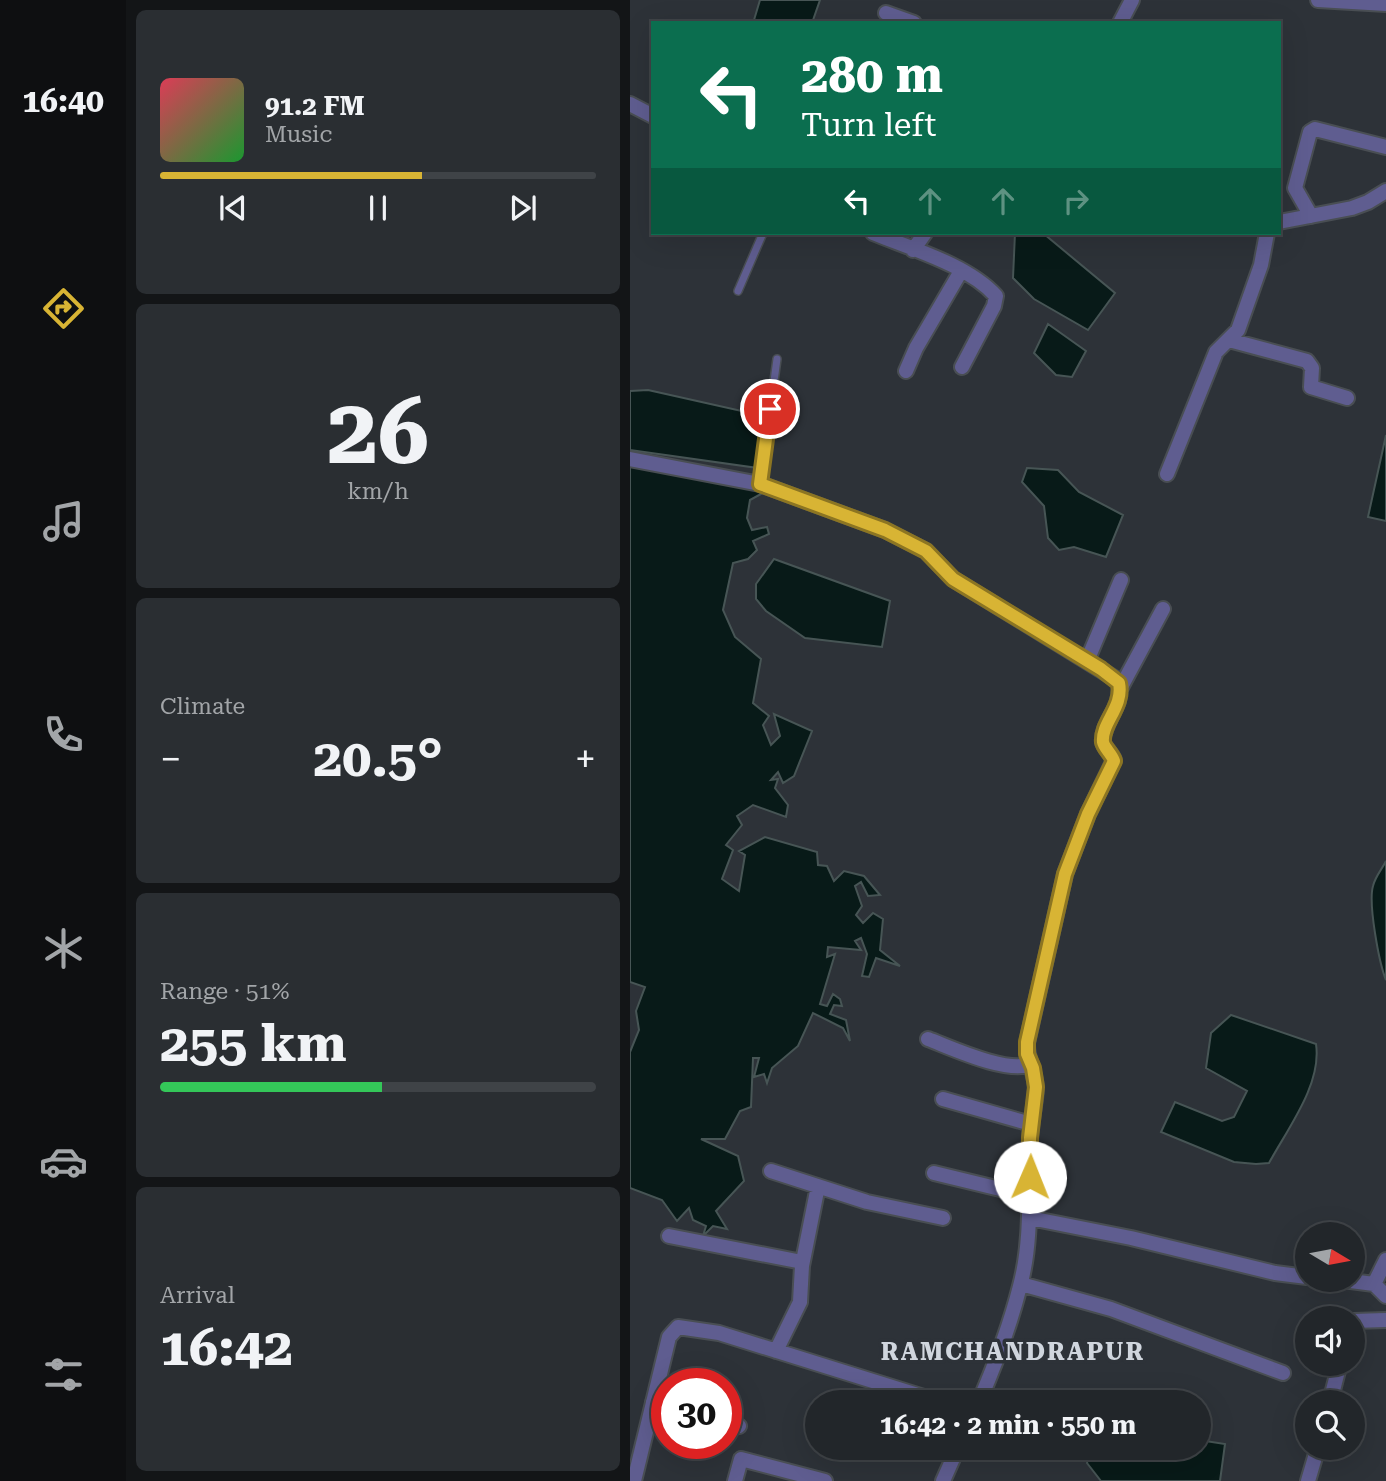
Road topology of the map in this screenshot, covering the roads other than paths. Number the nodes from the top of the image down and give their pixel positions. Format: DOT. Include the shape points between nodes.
graph roads {
  1 [pos="1132,0"];
  2 [pos="1318,0"];
  3 [pos="1386,4"];
  4 [pos="886,13"];
  5 [pos="908,21"];
  6 [pos="1121,21"];
  7 [pos="630,104"];
  8 [pos="651,115"];
  9 [pos="1386,147"];
  10 [pos="1386,191"];
  11 [pos="1311,216"];
  12 [pos="1281,222"];
  13 [pos="762,235"];
  14 [pos="878,235"];
  15 [pos="924,235"];
  16 [pos="1267,235"];
  17 [pos="914,250"];
  18 [pos="961,271"];
  19 [pos="737,291"];
  20 [pos="1229,340"];
  21 [pos="777,359"];
  22 [pos="962,367"];
  23 [pos="906,370"];
  24 [pos="1347,398"];
  25 [pos="630,460"];
  26 [pos="1167,474"];
  27 [pos="760,484"];
  28 [pos="1121,580"];
  29 [pos="1163,609"];
  30 [pos="1087,661"];
  31 [pos="1120,689"];
  32 [pos="928,1039"];
  33 [pos="1031,1064"];
  34 [pos="943,1099"];
  35 [pos="1031,1124"];
  36 [pos="771,1171"];
  37 [pos="934,1172"];
  38 [pos="818,1186"];
  39 [pos="1029,1196"];
  40 [pos="943,1218"];
  41 [pos="1030,1218"];
  42 [pos="669,1236"];
  43 [pos="1386,1260"];
  44 [pos="802,1262"];
  45 [pos="1295,1276"];
  46 [pos="1365,1283"];
  47 [pos="1021,1284"];
  48 [pos="1374,1284"];
  49 [pos="1386,1296"];
  50 [pos="1386,1320"];
  51 [pos="1365,1321"];
  52 [pos="776,1351"];
  53 [pos="665,1368"];
  54 [pos="1283,1373"];
  55 [pos="901,1390"];
  56 [pos="984,1390"];
  57 [pos="651,1431"];
  58 [pos="952,1460"];
  59 [pos="1314,1460"];
  60 [pos="634,1481"];
  61 [pos="734,1481"];
  62 [pos="825,1481"];
  63 [pos="943,1481"];
  64 [pos="1308,1481"];
  1 -- 6 [label="street"];
  2 -- 3 [label="street"];
  4 -- 5 [label="street"];
  7 -- 8 [label="street"];
  9 -- 11 [label="street" via="1315,129 1310,132 1295,190"];
  10 -- 11 [label="street" via="1362,205"];
  11 -- 12 [label="street"];
  13 -- 19 [label="lane"];
  14 -- 17 [label="street"];
  15 -- 17 [label="street"];
  16 -- 20 [label="street" via="1244,314"];
  17 -- 18 [label="street"];
  18 -- 22 [label="street" via="985,283 996,296"];
  18 -- 23 [label="street"];
  20 -- 24 [label="street" via="1307,361 1312,368 1311,387"];
  20 -- 26 [label="street" via="1212,359"];
  21 -- 27 [label="lane"];
  25 -- 27 [label="street"];
  27 -- 30 [label="street" via="885,530 926,551 953,579"];
  28 -- 30 [label="street"];
  29 -- 31 [label="street"];
  30 -- 31 [label="street" via="1114,678"];
  31 -- 33 [label="street" via="1103,738 1114,761 1065,874 1027,1042"];
  32 -- 33 [label="street" via="999,1064"];
  33 -- 35 [label="street" via="1036,1087"];
  34 -- 35 [label="street"];
  35 -- 39 [label="street"];
  36 -- 38 [label="street"];
  37 -- 39 [label="street"];
  38 -- 40 [label="street"];
  38 -- 44 [label="street"];
  39 -- 41 [label="street"];
  41 -- 45 [label="street"];
  41 -- 47 [label="street"];
  42 -- 44 [label="street"];
  43 -- 48 [label="street"];
  44 -- 52 [label="street" via="800,1302"];
  46 -- 48 [label="street"];
  47 -- 54 [label="street" via="1111,1308"];
  47 -- 56 [label="street"];
  48 -- 49 [label="street"];
  50 -- 51 [label="street"];
  52 -- 53 [label="street" via="678,1326 669,1337"];
  52 -- 55 [label="street"];
  57 -- 60 [label="street"];
  58 -- 63 [label="street"];
  59 -- 64 [label="street"];
  61 -- 62 [label="street" via="741,1459"];
}
